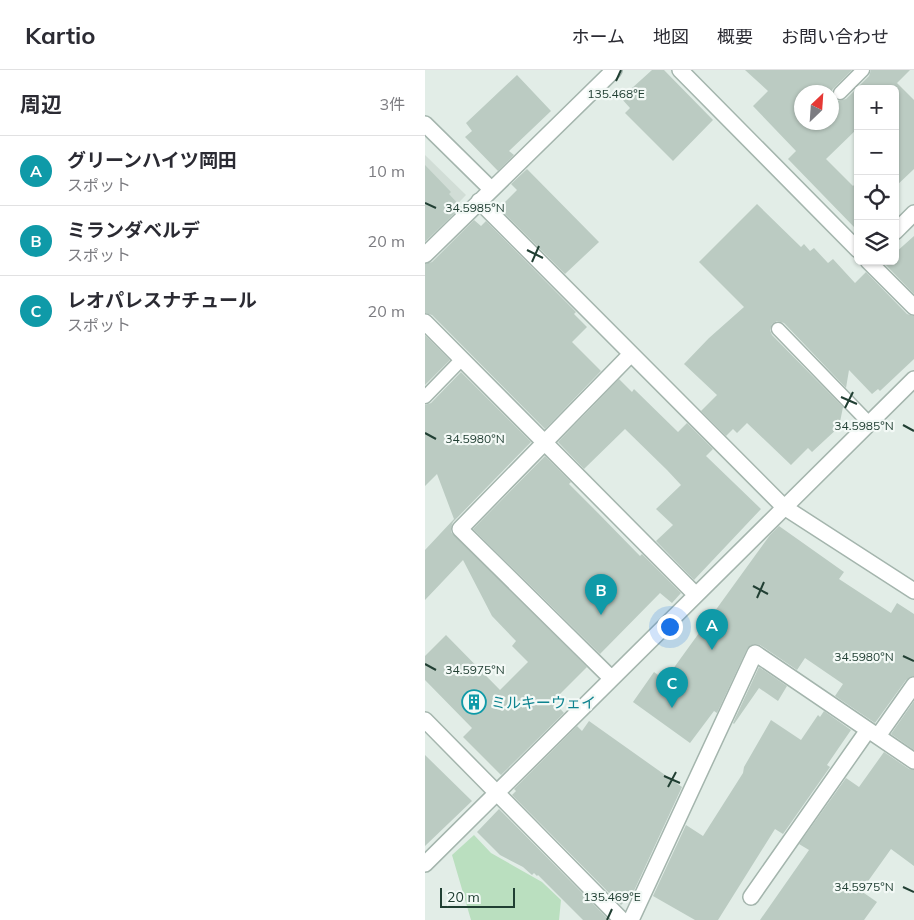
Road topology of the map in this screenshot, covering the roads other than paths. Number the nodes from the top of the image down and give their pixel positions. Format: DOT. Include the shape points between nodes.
graph roads {
  1 [pos="614,70"];
  2 [pos="680,70"];
  3 [pos="863,70"];
  4 [pos="840,93"];
  5 [pos="425,124"];
  6 [pos="491,190"];
  7 [pos="479,201"];
  8 [pos="914,213"];
  9 [pos="899,228"];
  10 [pos="854,246"];
  11 [pos="425,255"];
  12 [pos="873,265"];
  13 [pos="914,307"];
  14 [pos="425,322"];
  15 [pos="778,329"];
  16 [pos="631,354"];
  17 [pos="462,359"];
  18 [pos="914,378"];
  19 [pos="425,397"];
  20 [pos="869,423"];
  21 [pos="544,442"];
  22 [pos="784,507"];
  23 [pos="914,591"];
  24 [pos="696,595"];
  25 [pos="611,678"];
  26 [pos="914,685"];
  27 [pos="425,720"];
  28 [pos="873,733"];
  29 [pos="914,761"];
  30 [pos="497,792"];
  31 [pos="425,864"];
  32 [pos="751,898"];
  33 [pos="622,920"];
  34 [pos="631,920"];
  1 -- 6 [label="street"];
  2 -- 10 [label="street"];
  3 -- 4 [label="lane"];
  5 -- 6 [label="street"];
  6 -- 7 [label="street"];
  7 -- 11 [label="street"];
  7 -- 16 [label="street"];
  8 -- 9 [label="street"];
  12 -- 13 [label="street"];
  14 -- 17 [label="street"];
  15 -- 20 [label="lane"];
  16 -- 21 [label="street"];
  16 -- 22 [label="street"];
  17 -- 19 [label="lane"];
  17 -- 21 [label="street"];
  18 -- 20 [label="street"];
  20 -- 22 [label="street"];
  21 -- 24 [label="street"];
  21 -- 25 [label="street" via="460,529"];
  22 -- 23 [label="street"];
  22 -- 24 [label="street"];
  24 -- 25 [label="street"];
  25 -- 30 [label="street"];
  26 -- 28 [label="street"];
  27 -- 30 [label="street"];
  28 -- 29 [label="street"];
  28 -- 32 [label="street"];
  28 -- 34 [label="street" via="755,653"];
  30 -- 31 [label="street"];
  30 -- 33 [label="street"];
}
